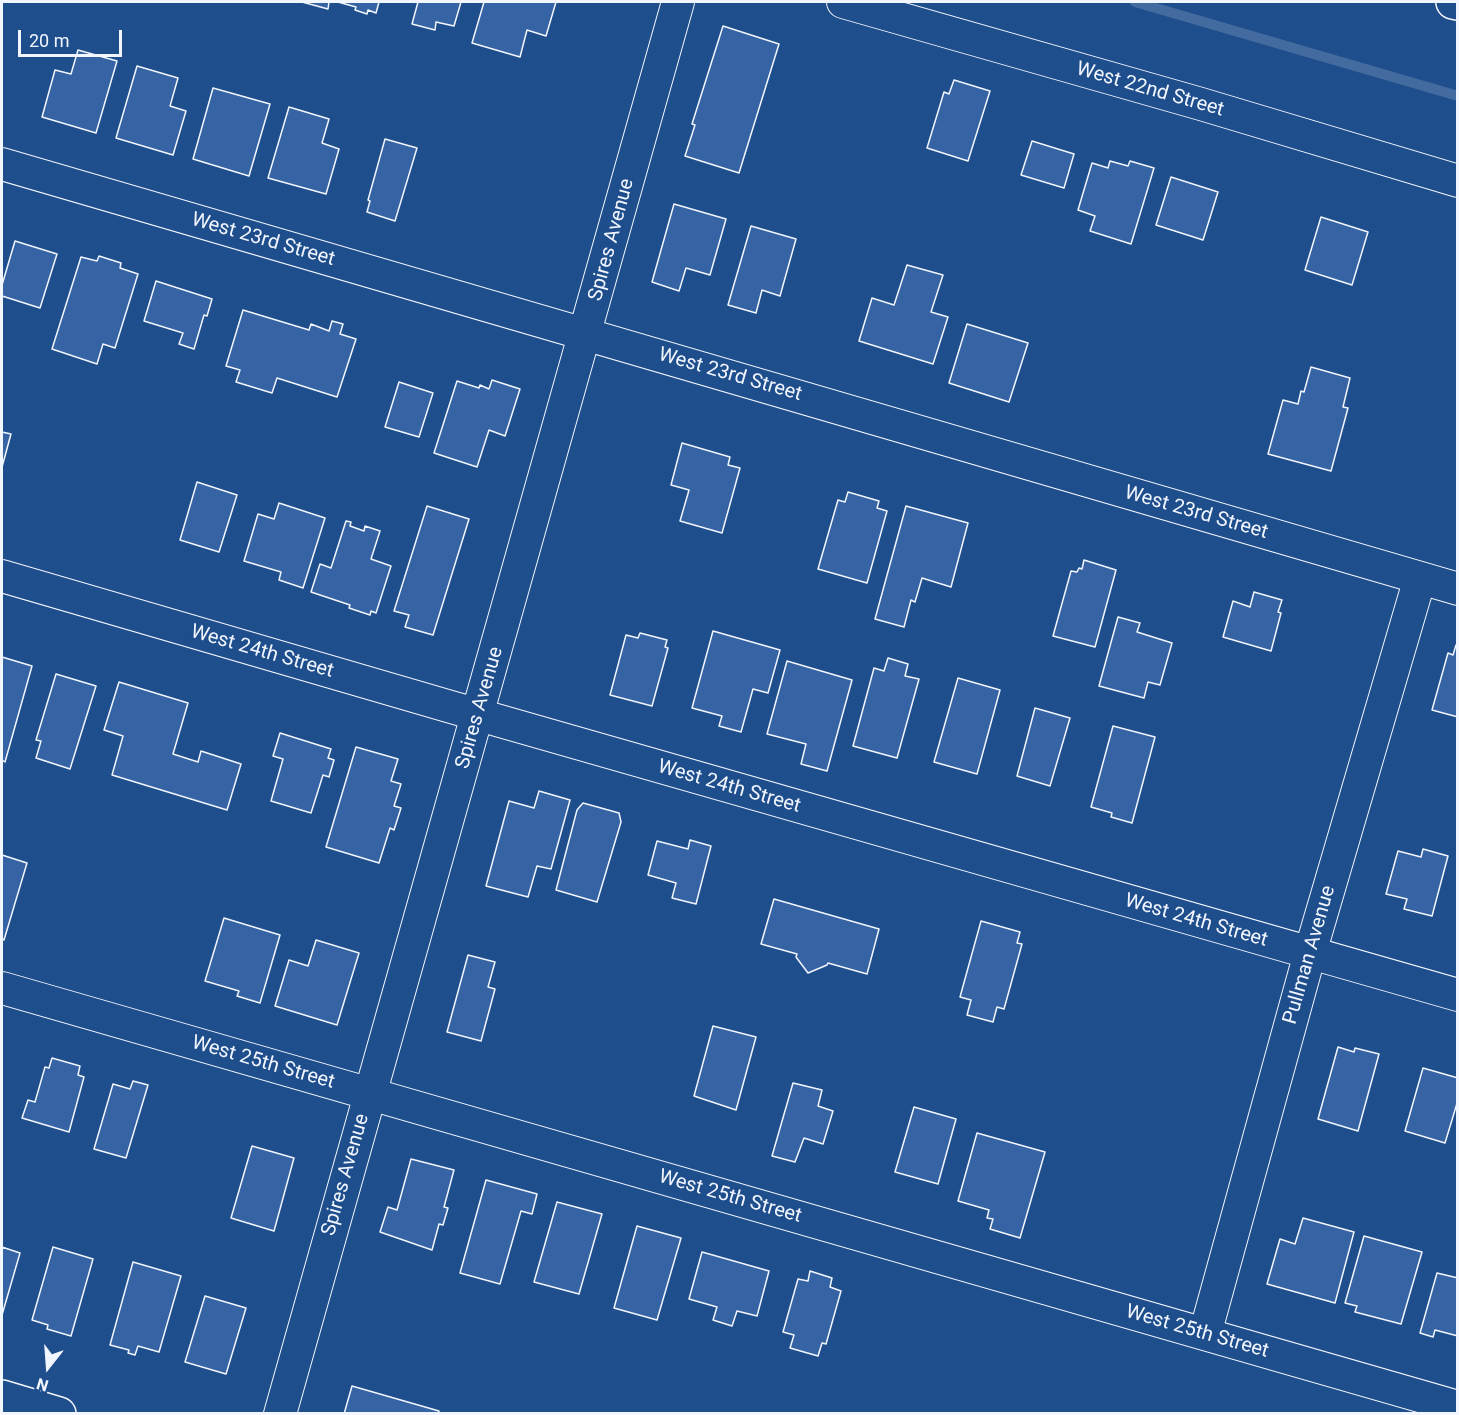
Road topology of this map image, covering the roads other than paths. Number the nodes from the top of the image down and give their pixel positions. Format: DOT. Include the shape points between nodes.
graph roads {
  1 [pos="678,2"];
  2 [pos="843,2"];
  3 [pos="1453,2"];
  4 [pos="1458,3"];
  5 [pos="2,164"];
  6 [pos="1458,181"];
  7 [pos="586,333"];
  8 [pos="2,576"];
  9 [pos="1420,578"];
  10 [pos="1458,589"];
  11 [pos="478,715"];
  12 [pos="1310,953"];
  13 [pos="2,988"];
  14 [pos="1458,994"];
  15 [pos="369,1093"];
  16 [pos="1205,1334"];
  17 [pos="2,1397"];
  18 [pos="1458,1407"];
  19 [pos="59,1413"];
  20 [pos="280,1413"];
  1 -- 7 [label="street, Spires Avenue"];
  2 -- 6 [label="street, West 22nd Street"];
  3 -- 4 [label="main road"];
  5 -- 7 [label="street, West 23rd Street"];
  7 -- 9 [label="street, West 23rd Street"];
  7 -- 11 [label="street, Spires Avenue"];
  8 -- 11 [label="street, West 24th Street"];
  9 -- 10 [label="street, West 23rd Street"];
  9 -- 12 [label="street, Pullman Avenue"];
  11 -- 12 [label="street, West 24th Street"];
  11 -- 15 [label="street, Spires Avenue"];
  12 -- 14 [label="street, West 24th Street"];
  12 -- 16 [label="street, Pullman Avenue"];
  13 -- 15 [label="street, West 25th Street"];
  15 -- 16 [label="street, West 25th Street"];
  15 -- 20 [label="street, Spires Avenue"];
  16 -- 18 [label="street, West 25th Street"];
  17 -- 19 [label="main road"];
}
